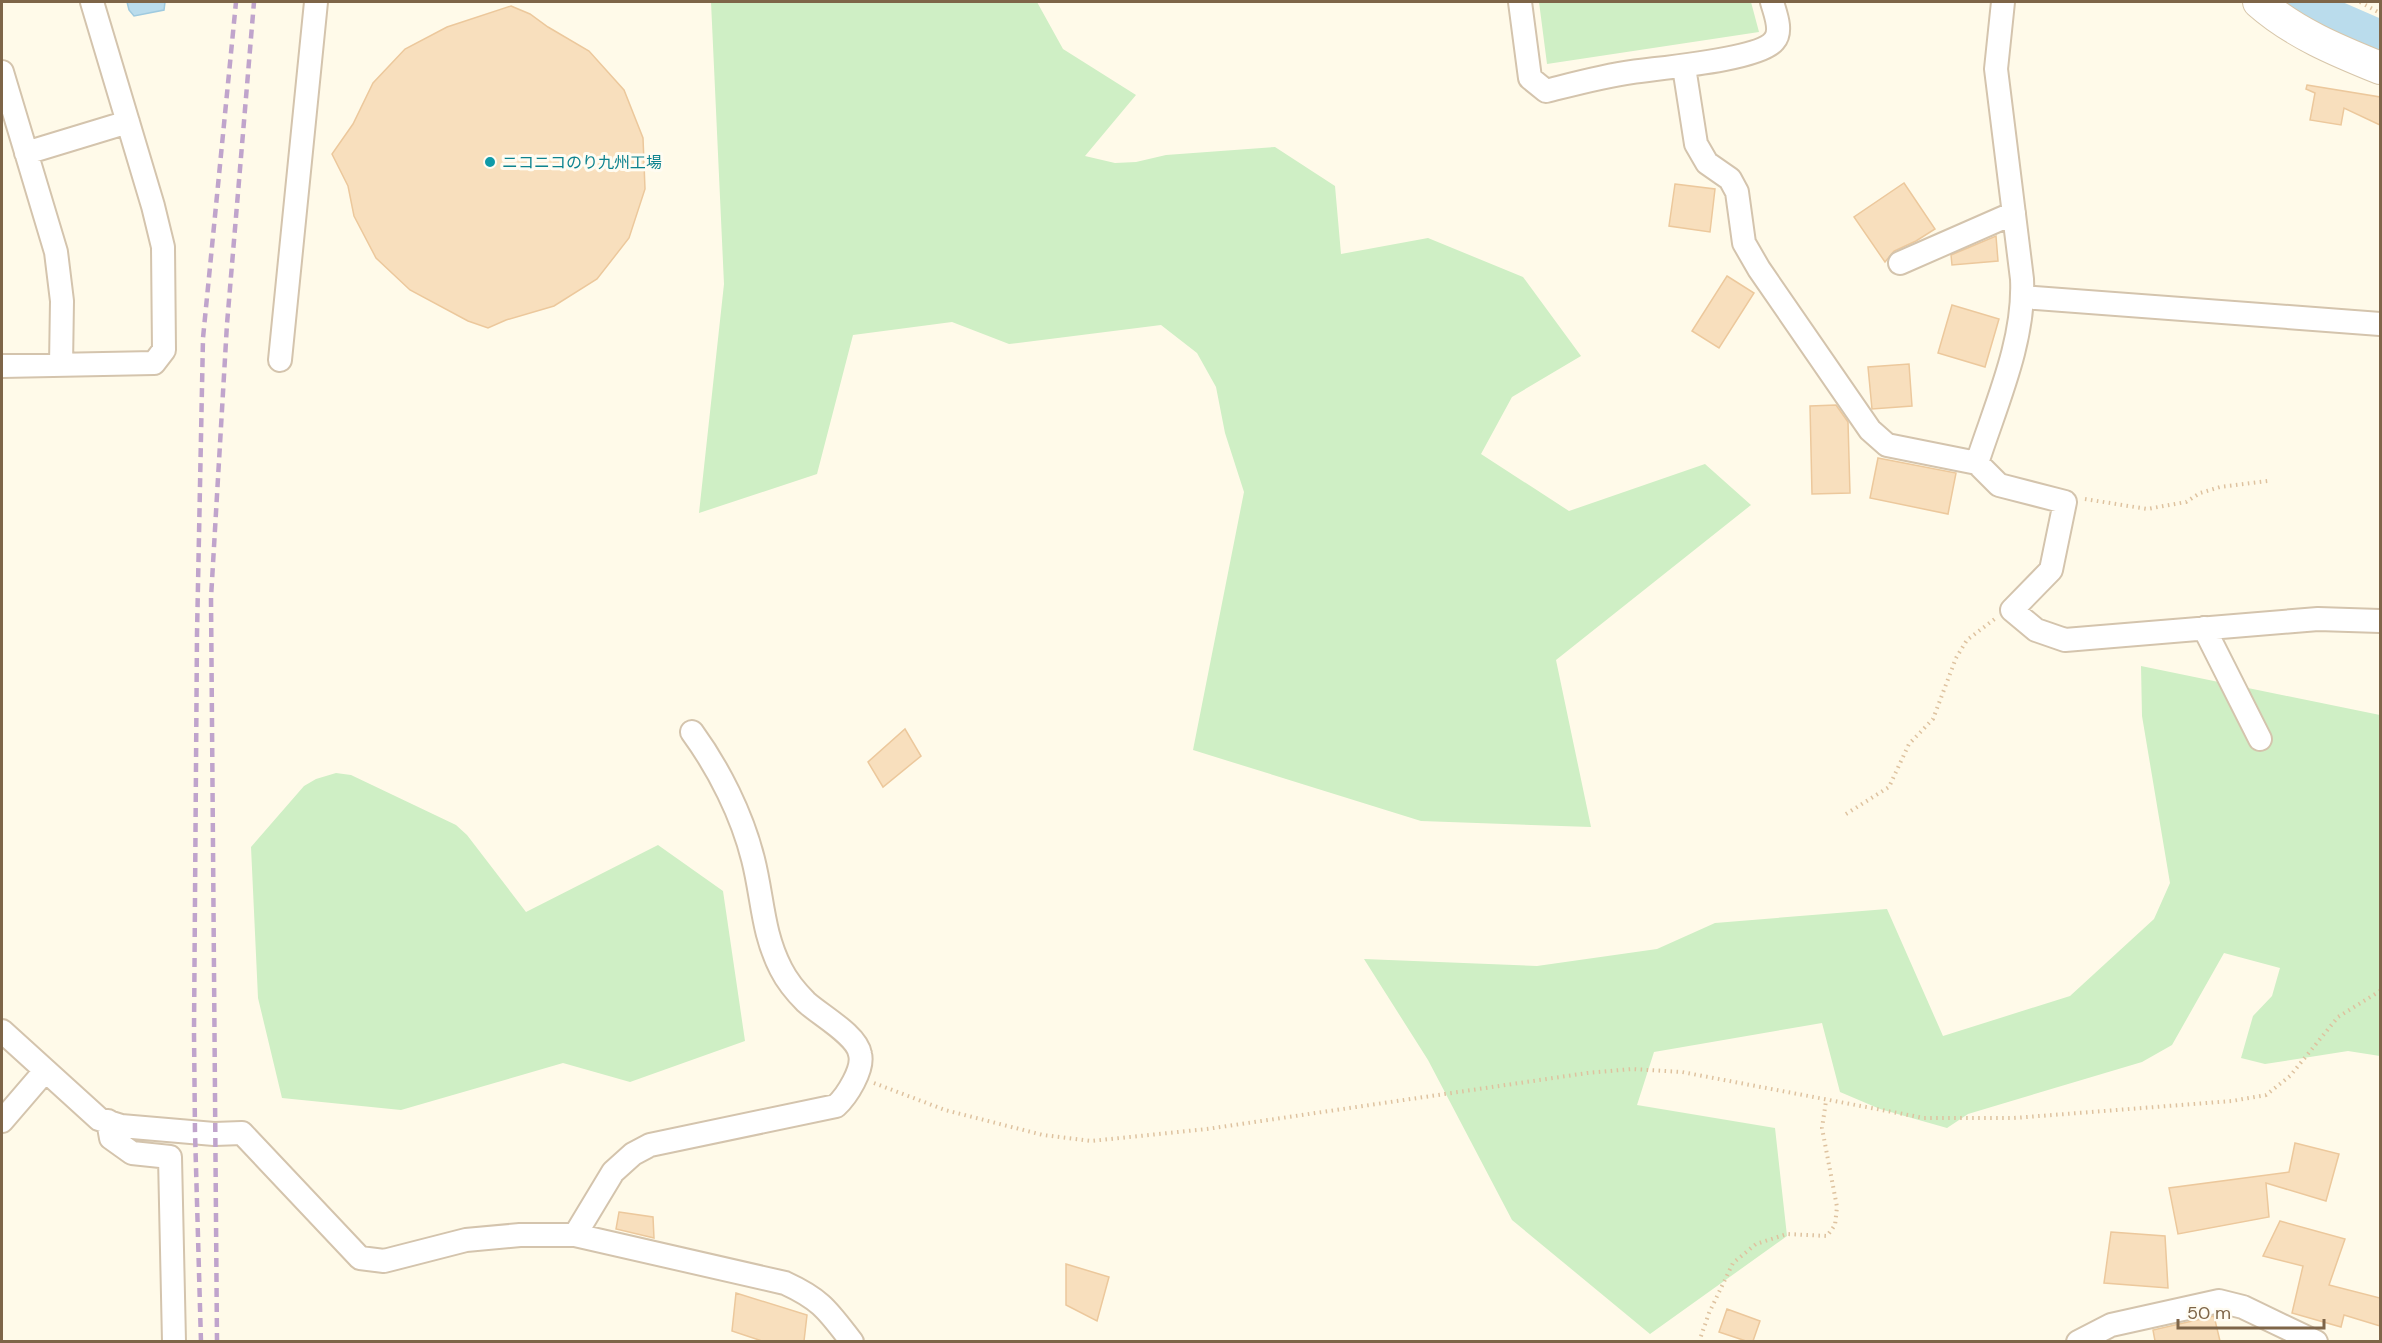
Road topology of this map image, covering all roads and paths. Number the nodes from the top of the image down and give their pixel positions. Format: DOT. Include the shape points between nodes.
graph roads {
  1 [pos="92,2"];
  2 [pos="316,2"];
  3 [pos="1520,2"];
  4 [pos="1772,2"];
  5 [pos="2002,2"];
  6 [pos="2259,2"];
  7 [pos="2360,2"];
  8 [pos="2380,13"];
  9 [pos="1684,67"];
  10 [pos="2380,68"];
  11 [pos="2,74"];
  12 [pos="128,122"];
  13 [pos="27,153"];
  14 [pos="2014,213"];
  15 [pos="1900,263"];
  16 [pos="2023,297"];
  17 [pos="2380,324"];
  18 [pos="280,360"];
  19 [pos="61,365"];
  20 [pos="2,366"];
  21 [pos="1977,463"];
  22 [pos="2268,481"];
  23 [pos="2065,502"];
  24 [pos="2012,610"];
  25 [pos="2380,621"];
  26 [pos="2204,628"];
  27 [pos="692,732"];
  28 [pos="2260,739"];
  29 [pos="1846,814"];
  30 [pos="2380,991"];
  31 [pos="2,1031"];
  32 [pos="45,1071"];
  33 [pos="894,1091"];
  34 [pos="1826,1101"];
  35 [pos="2,1121"];
  36 [pos="108,1121"];
  37 [pos="575,1235"];
  38 [pos="174,1341"];
  39 [pos="852,1341"];
  40 [pos="1699,1341"];
  41 [pos="2078,1341"];
  42 [pos="2316,1341"];
  1 -- 12 [label="street"];
  2 -- 18 [label="street"];
  3 -- 9 [label="street" via="1530,78 1546,91 1630,72"];
  4 -- 9 [label="street" via="1778,29 1774,41 1761,50"];
  5 -- 14 [label="street" via="1996,69"];
  6 -- 10 [label="street" via="2299,30"];
  7 -- 8 [label="path"];
  9 -- 21 [label="street" via="1696,144 1707,164 1730,179 1737,192 1744,243 1870,430 1887,445"];
  11 -- 13 [label="street"];
  12 -- 13 [label="street"];
  12 -- 19 [label="street" via="163,247 164,350 154,363"];
  13 -- 19 [label="street" via="56,252 62,301"];
  14 -- 15 [label="street"];
  14 -- 16 [label="street"];
  16 -- 17 [label="street"];
  16 -- 21 [label="street" via="2019,330"];
  19 -- 20 [label="street"];
  21 -- 23 [label="street" via="1999,485"];
  22 -- 23 [label="path" via="2220,487 2186,502 2147,509 2081,499"];
  23 -- 24 [label="street" via="2051,570"];
  24 -- 26 [label="street" via="2036,630 2065,640"];
  24 -- 29 [label="path" via="1990,621 1967,640 1933,719 1909,744 1889,787"];
  25 -- 26 [label="street" via="2318,619"];
  26 -- 28 [label="street"];
  27 -- 37 [label="street" via="731,799 752,857 766,934 786,980 804,1001 857,1044 861,1057 846,1098 836,1106 679,1137 633,1154 614,1172"];
  30 -- 34 [label="path" via="2338,1017 2290,1076 2266,1095 2014,1118 1924,1118"];
  31 -- 32 [label="street"];
  32 -- 35 [label="street"];
  32 -- 36 [label="street" via="99,1119"];
  33 -- 34 [label="path" via="956,1113 1043,1135 1090,1141 1207,1129 1587,1072 1632,1069 1682,1072"];
  34 -- 40 [label="path" via="1822,1128 1837,1207 1835,1225 1827,1236 1787,1234 1756,1244 1733,1263"];
  36 -- 37 [label="street" via="122,1126 242,1133 360,1258 384,1261 466,1239"];
  36 -- 38 [label="street" via="111,1138 132,1153 170,1157"];
  37 -- 39 [label="street" via="785,1284 826,1308"];
  41 -- 42 [label="street" via="2111,1325 2219,1301 2242,1306"];
}
